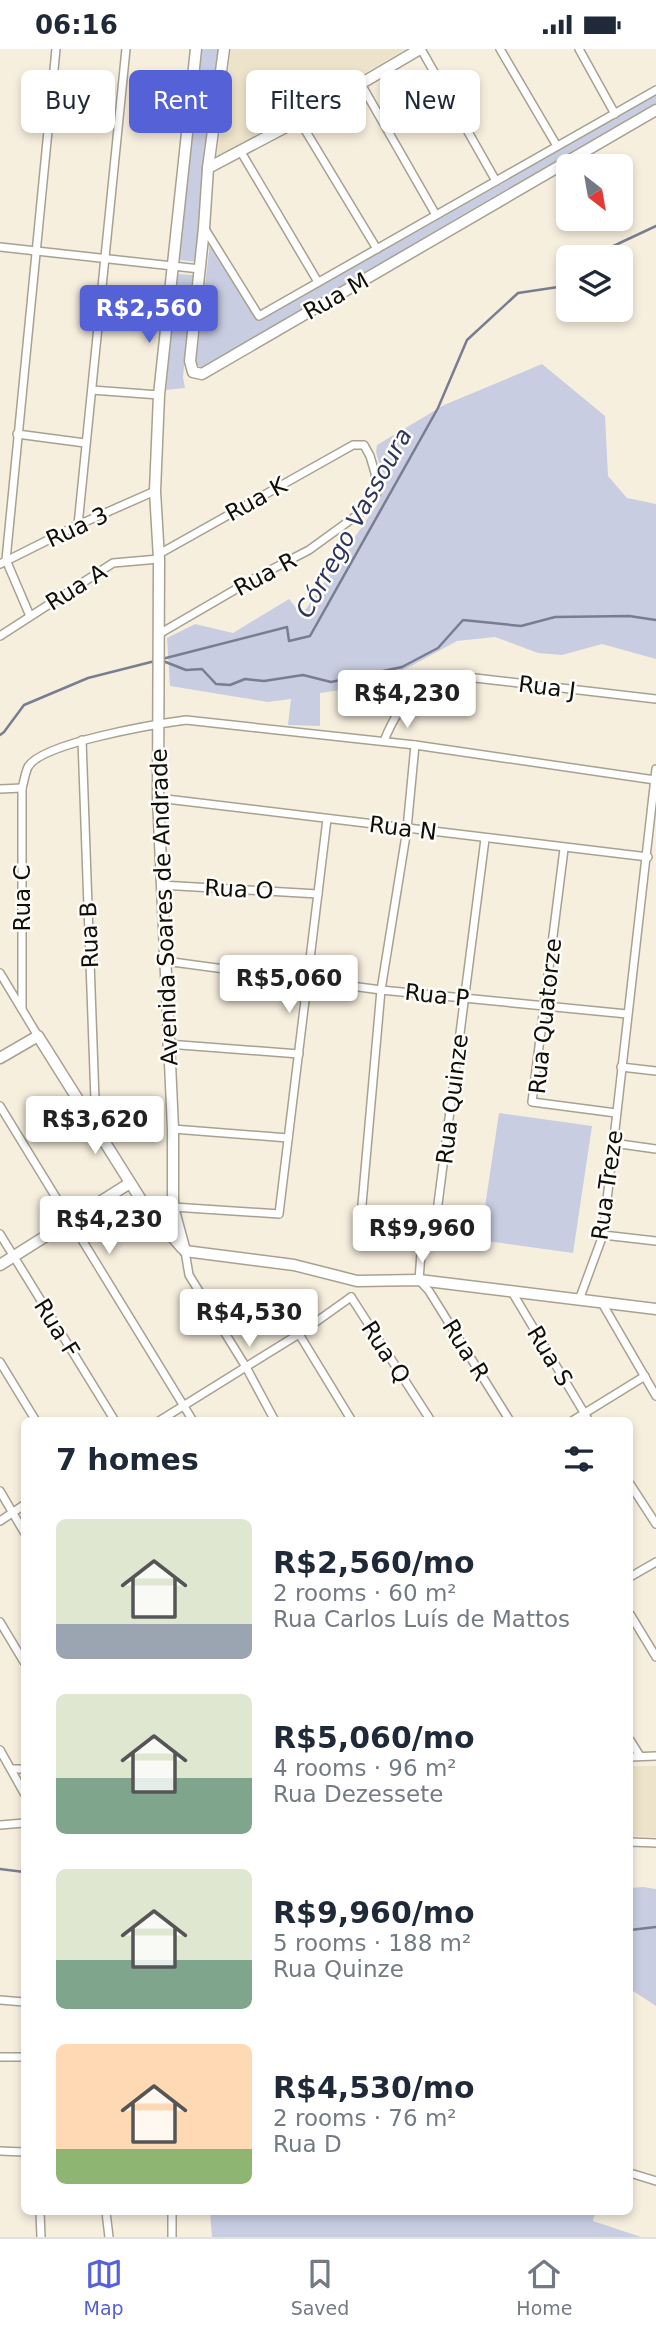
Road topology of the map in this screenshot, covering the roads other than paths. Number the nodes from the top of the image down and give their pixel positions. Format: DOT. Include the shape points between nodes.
graph roads {
  1 [pos="56,49"];
  2 [pos="126,49"];
  3 [pos="196,49"];
  4 [pos="224,49"];
  5 [pos="421,49"];
  6 [pos="500,49"];
  7 [pos="579,49"];
  8 [pos="366,82"];
  9 [pos="656,90"];
  10 [pos="366,94"];
  11 [pos="656,110"];
  12 [pos="615,114"];
  13 [pos="275,133"];
  14 [pos="307,133"];
  15 [pos="558,146"];
  16 [pos="241,152"];
  17 [pos="208,168"];
  18 [pos="496,181"];
  19 [pos="436,215"];
  20 [pos="204,228"];
  21 [pos="0,247"];
  22 [pos="377,249"];
  23 [pos="34,250"];
  24 [pos="104,259"];
  25 [pos="172,267"];
  26 [pos="200,269"];
  27 [pos="318,282"];
  28 [pos="92,390"];
  29 [pos="159,395"];
  30 [pos="17,434"];
  31 [pos="85,443"];
  32 [pos="354,445"];
  33 [pos="155,491"];
  34 [pos="0,502"];
  35 [pos="10,502"];
  36 [pos="79,525"];
  37 [pos="159,557"];
  38 [pos="3,562"];
  39 [pos="30,616"];
  40 [pos="159,634"];
  41 [pos="0,636"];
  42 [pos="656,699"];
  43 [pos="159,723"];
  44 [pos="82,740"];
  45 [pos="384,741"];
  46 [pos="415,745"];
  47 [pos="656,769"];
  48 [pos="655,780"];
  49 [pos="22,788"];
  50 [pos="0,789"];
  51 [pos="158,798"];
  52 [pos="327,819"];
  53 [pos="407,829"];
  54 [pos="485,838"];
  55 [pos="564,849"];
  56 [pos="648,857"];
  57 [pos="161,884"];
  58 [pos="318,894"];
  59 [pos="165,961"];
  60 [pos="0,974"];
  61 [pos="307,979"];
  62 [pos="381,990"];
  63 [pos="465,998"];
  64 [pos="543,1007"];
  65 [pos="22,1009"];
  66 [pos="627,1014"];
  67 [pos="38,1036"];
  68 [pos="167,1044"];
  69 [pos="299,1054"];
  70 [pos="0,1058"];
  71 [pos="621,1067"];
  72 [pos="656,1071"];
  73 [pos="0,1106"];
  74 [pos="617,1113"];
  75 [pos="173,1129"];
  76 [pos="96,1130"];
  77 [pos="288,1138"];
  78 [pos="613,1143"];
  79 [pos="656,1149"];
  80 [pos="130,1183"];
  81 [pos="173,1207"];
  82 [pos="71,1220"];
  83 [pos="0,1234"];
  84 [pos="603,1235"];
  85 [pos="422,1240"];
  86 [pos="656,1241"];
  87 [pos="185,1251"];
  88 [pos="14,1257"];
  89 [pos="0,1265"];
  90 [pos="419,1280"];
  91 [pos="357,1281"];
  92 [pos="512,1292"];
  93 [pos="351,1297"];
  94 [pos="579,1300"];
  95 [pos="601,1303"];
  96 [pos="656,1309"];
  97 [pos="299,1334"];
  98 [pos="0,1362"];
  99 [pos="246,1367"];
  100 [pos="645,1376"];
  101 [pos="656,1395"];
  102 [pos="184,1405"];
  103 [pos="584,1413"];
  104 [pos="34,1417"];
  105 [pos="113,1417"];
  106 [pos="165,1417"];
  107 [pos="191,1417"];
  108 [pos="273,1417"];
  109 [pos="350,1417"];
  110 [pos="427,1417"];
  111 [pos="508,1417"];
  112 [pos="578,1417"];
  113 [pos="586,1417"];
  114 [pos="633,1489"];
  115 [pos="0,1491"];
  116 [pos="21,1507"];
  117 [pos="13,1512"];
  118 [pos="0,1521"];
  119 [pos="656,1524"];
  120 [pos="21,1527"];
  121 [pos="656,1562"];
  122 [pos="633,1575"];
  123 [pos="633,1618"];
  124 [pos="0,1622"];
  125 [pos="21,1657"];
  126 [pos="656,1657"];
  127 [pos="633,1745"];
  128 [pos="0,1750"];
  129 [pos="633,1756"];
  130 [pos="640,1756"];
  131 [pos="656,1756"];
  132 [pos="12,1769"];
  133 [pos="21,1769"];
  134 [pos="21,1787"];
  135 [pos="21,1823"];
  136 [pos="0,1825"];
  137 [pos="633,1842"];
  138 [pos="656,1843"];
  139 [pos="0,2000"];
  140 [pos="21,2002"];
  141 [pos="0,2057"];
  142 [pos="21,2057"];
  143 [pos="0,2151"];
  144 [pos="21,2152"];
  145 [pos="633,2174"];
  146 [pos="656,2181"];
  147 [pos="40,2215"];
  148 [pos="106,2215"];
  149 [pos="172,2215"];
  150 [pos="41,2237"];
  151 [pos="108,2237"];
  152 [pos="172,2237"];
  1 -- 23 [label="street"];
  2 -- 24 [label="street"];
  3 -- 25 [label="street, Avenida Soares de Andrade"];
  4 -- 17 [label="street, Rua M"];
  5 -- 8 [label="street"];
  5 -- 18 [label="street"];
  6 -- 15 [label="street"];
  7 -- 12 [label="street"];
  9 -- 12 [label="street, Rua M"];
  10 -- 19 [label="street"];
  11 -- 26 [label="street, Rua M" via="202,375 193,372 190,361"];
  12 -- 15 [label="street, Rua M"];
  13 -- 16 [label="street"];
  14 -- 22 [label="street"];
  15 -- 18 [label="street, Rua M"];
  16 -- 17 [label="street"];
  16 -- 27 [label="street"];
  17 -- 20 [label="street, Rua M"];
  18 -- 19 [label="street, Rua M"];
  19 -- 22 [label="street, Rua M"];
  20 -- 26 [label="street, Rua M"];
  20 -- 27 [label="street, Rua M" via="259,316"];
  21 -- 23 [label="street"];
  22 -- 27 [label="street, Rua M"];
  23 -- 24 [label="street"];
  23 -- 30 [label="street"];
  24 -- 25 [label="street"];
  24 -- 28 [label="street"];
  25 -- 26 [label="street"];
  25 -- 29 [label="street, Avenida Soares de Andrade"];
  28 -- 29 [label="street"];
  28 -- 31 [label="street"];
  29 -- 33 [label="street, Avenida Soares de Andrade"];
  30 -- 31 [label="street"];
  30 -- 35 [label="street"];
  31 -- 36 [label="street"];
  32 -- 37 [label="street, Rua K"];
  32 -- 40 [label="street, Rua R" via="364,445 375,473 377,493 366,509 309,550"];
  33 -- 36 [label="street, Rua 3"];
  33 -- 37 [label="street, Avenida Soares de Andrade"];
  34 -- 35 [label="street"];
  35 -- 38 [label="street"];
  36 -- 38 [label="street, Rua 3"];
  37 -- 39 [label="street, Rua A" via="113,563"];
  37 -- 40 [label="street, Avenida Soares de Andrade"];
  38 -- 39 [label="street"];
  39 -- 41 [label="street, Rua A"];
  40 -- 43 [label="street, Avenida Soares de Andrade"];
  42 -- 45 [label="street, Rua J" via="457,679 415,693 394,716"];
  43 -- 44 [label="street"];
  43 -- 45 [label="street" via="186,720"];
  43 -- 51 [label="street, Avenida Soares de Andrade"];
  44 -- 49 [label="street" via="42,755 28,766"];
  44 -- 76 [label="street, Rua B"];
  45 -- 46 [label="street"];
  46 -- 48 [label="street"];
  46 -- 53 [label="street"];
  47 -- 48 [label="street, Rua Treze"];
  48 -- 56 [label="street, Rua Treze"];
  49 -- 50 [label="street"];
  49 -- 65 [label="street, Rua C"];
  51 -- 52 [label="street, Rua N"];
  51 -- 57 [label="street, Avenida Soares de Andrade"];
  52 -- 53 [label="street, Rua N"];
  52 -- 58 [label="street"];
  53 -- 54 [label="street, Rua N"];
  53 -- 62 [label="street"];
  54 -- 55 [label="street, Rua N"];
  54 -- 63 [label="street, Rua Quinze"];
  55 -- 56 [label="street, Rua N"];
  55 -- 64 [label="street, Rua Quatorze"];
  56 -- 66 [label="street, Rua Treze"];
  57 -- 58 [label="street, Rua O"];
  57 -- 59 [label="street, Avenida Soares de Andrade"];
  58 -- 61 [label="street"];
  59 -- 61 [label="street, Rua P"];
  59 -- 68 [label="street, Avenida Soares de Andrade"];
  60 -- 65 [label="street"];
  61 -- 62 [label="street, Rua P"];
  61 -- 69 [label="street"];
  62 -- 63 [label="street, Rua P"];
  62 -- 85 [label="street" via="360,1227"];
  63 -- 64 [label="street, Rua P"];
  63 -- 85 [label="street, Rua Quinze" via="434,1235"];
  64 -- 66 [label="street, Rua P"];
  64 -- 74 [label="street, Rua Quatorze" via="532,1102"];
  65 -- 67 [label="street"];
  66 -- 71 [label="street, Rua Treze"];
  67 -- 70 [label="street"];
  67 -- 76 [label="street"];
  68 -- 69 [label="street"];
  68 -- 75 [label="street, Avenida Soares de Andrade"];
  69 -- 77 [label="street"];
  71 -- 72 [label="street"];
  71 -- 74 [label="street, Rua Treze"];
  73 -- 82 [label="street"];
  74 -- 78 [label="street, Rua Treze"];
  75 -- 77 [label="street"];
  75 -- 81 [label="street, Avenida Soares de Andrade"];
  76 -- 80 [label="street"];
  77 -- 81 [label="street" via="279,1214"];
  78 -- 79 [label="street"];
  78 -- 84 [label="street, Rua Treze"];
  80 -- 82 [label="street"];
  80 -- 87 [label="street"];
  81 -- 87 [label="street, Avenida Soares de Andrade"];
  82 -- 88 [label="street"];
  82 -- 102 [label="street"];
  83 -- 88 [label="street, Rua F"];
  84 -- 86 [label="street"];
  84 -- 94 [label="street, Rua Treze"];
  85 -- 90 [label="street"];
  87 -- 91 [label="street" via="294,1265"];
  87 -- 99 [label="street" via="190,1275"];
  88 -- 89 [label="street"];
  88 -- 105 [label="street, Rua F"];
  90 -- 91 [label="street"];
  90 -- 92 [label="street"];
  90 -- 111 [label="street, Rua R"];
  91 -- 93 [label="street, Rua Q"];
  92 -- 94 [label="street"];
  92 -- 103 [label="street, Rua S"];
  93 -- 97 [label="street"];
  93 -- 110 [label="street, Rua Q"];
  94 -- 95 [label="street"];
  95 -- 96 [label="street"];
  95 -- 100 [label="street"];
  97 -- 99 [label="street"];
  97 -- 109 [label="street"];
  98 -- 104 [label="street"];
  99 -- 102 [label="street"];
  99 -- 108 [label="street"];
  100 -- 101 [label="street"];
  100 -- 103 [label="street"];
  102 -- 106 [label="street"];
  102 -- 107 [label="street"];
  103 -- 112 [label="street"];
  103 -- 113 [label="street, Rua S"];
  114 -- 119 [label="street"];
  115 -- 117 [label="street"];
  116 -- 117 [label="street"];
  117 -- 118 [label="street"];
  117 -- 120 [label="street"];
  121 -- 122 [label="street"];
  123 -- 126 [label="street"];
  124 -- 125 [label="street"];
  127 -- 130 [label="street"];
  128 -- 132 [label="street"];
  129 -- 130 [label="street"];
  130 -- 131 [label="street"];
  132 -- 133 [label="street"];
  132 -- 134 [label="street"];
  135 -- 136 [label="street"];
  137 -- 138 [label="street"];
  139 -- 140 [label="street"];
  141 -- 142 [label="street"];
  143 -- 144 [label="street"];
  145 -- 146 [label="street"];
  147 -- 150 [label="street"];
  148 -- 151 [label="street"];
  149 -- 152 [label="street"];
}
